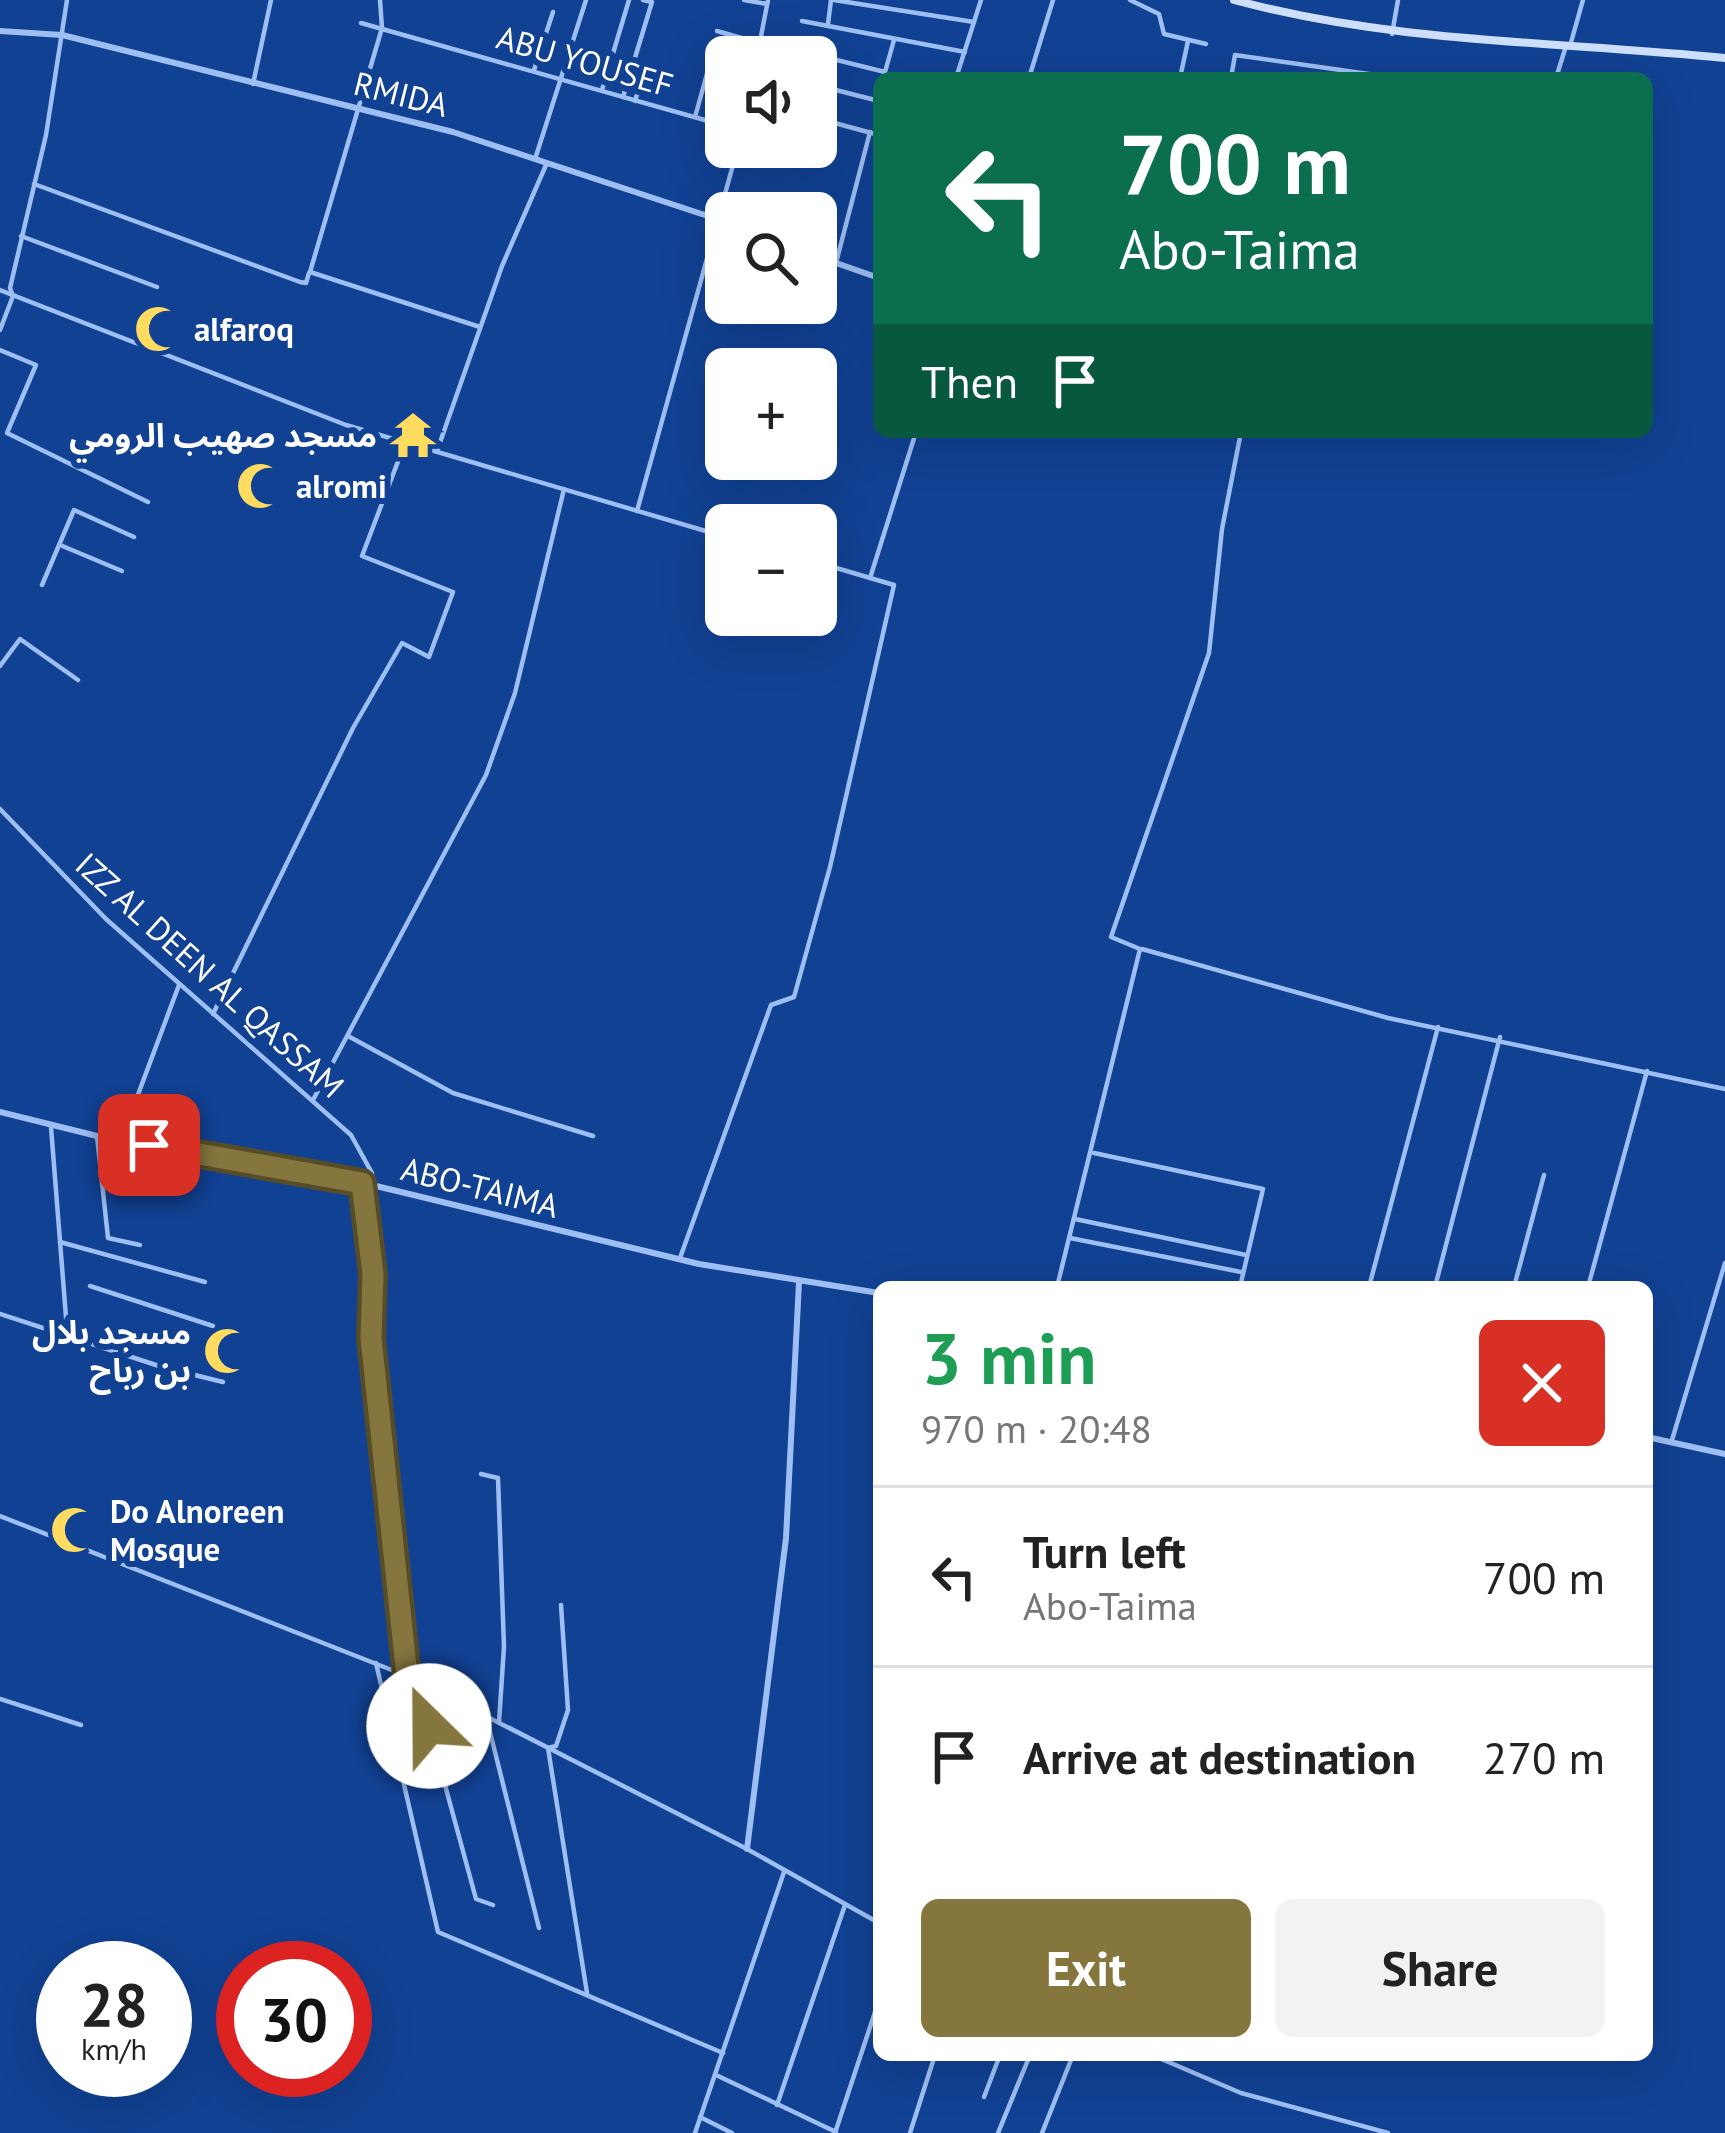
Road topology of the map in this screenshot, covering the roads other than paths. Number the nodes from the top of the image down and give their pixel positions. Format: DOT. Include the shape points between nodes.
graph roads {
  1 [pos="67,0"];
  2 [pos="271,0"];
  3 [pos="380,0"];
  4 [pos="586,0"];
  5 [pos="629,0"];
  6 [pos="644,0"];
  7 [pos="743,0"];
  8 [pos="833,0"];
  9 [pos="982,0"];
  10 [pos="1053,0"];
  11 [pos="1130,0"];
  12 [pos="1234,0"];
  13 [pos="1398,0"];
  14 [pos="1582,0"];
  15 [pos="768,2"];
  16 [pos="553,12"];
  17 [pos="802,21"];
  18 [pos="974,22"];
  19 [pos="361,23"];
  20 [pos="828,24"];
  21 [pos="382,28"];
  22 [pos="0,31"];
  23 [pos="717,31"];
  24 [pos="62,34"];
  25 [pos="1392,34"];
  26 [pos="737,36"];
  27 [pos="761,36"];
  28 [pos="894,38"];
  29 [pos="1188,40"];
  30 [pos="1207,44"];
  31 [pos="1568,46"];
  32 [pos="965,52"];
  33 [pos="1725,58"];
  34 [pos="837,60"];
  35 [pos="645,69"];
  36 [pos="534,70"];
  37 [pos="958,72"];
  38 [pos="1030,72"];
  39 [pos="1181,72"];
  40 [pos="1232,72"];
  41 [pos="1355,72"];
  42 [pos="1558,72"];
  43 [pos="562,76"];
  44 [pos="705,81"];
  45 [pos="253,84"];
  46 [pos="602,90"];
  47 [pos="837,91"];
  48 [pos="623,97"];
  49 [pos="873,100"];
  50 [pos="635,101"];
  51 [pos="360,108"];
  52 [pos="695,117"];
  53 [pos="705,120"];
  54 [pos="837,124"];
  55 [pos="870,133"];
  56 [pos="873,134"];
  57 [pos="536,156"];
  58 [pos="548,160"];
  59 [pos="34,184"];
  60 [pos="705,214"];
  61 [pos="21,236"];
  62 [pos="837,259"];
  63 [pos="837,263"];
  64 [pos="310,272"];
  65 [pos="873,276"];
  66 [pos="705,284"];
  67 [pos="157,287"];
  68 [pos="0,290"];
  69 [pos="13,296"];
  70 [pos="480,327"];
  71 [pos="0,330"];
  72 [pos="0,350"];
  73 [pos="914,438"];
  74 [pos="1240,438"];
  75 [pos="405,443"];
  76 [pos="437,452"];
  77 [pos="564,489"];
  78 [pos="148,502"];
  79 [pos="637,511"];
  80 [pos="705,531"];
  81 [pos="134,537"];
  82 [pos="60,545"];
  83 [pos="837,568"];
  84 [pos="122,571"];
  85 [pos="871,577"];
  86 [pos="42,585"];
  87 [pos="0,666"];
  88 [pos="78,680"];
  89 [pos="0,809"];
  90 [pos="1140,949"];
  91 [pos="179,985"];
  92 [pos="213,1014"];
  93 [pos="1438,1027"];
  94 [pos="348,1036"];
  95 [pos="1500,1037"];
  96 [pos="1647,1071"];
  97 [pos="1725,1089"];
  98 [pos="313,1100"];
  99 [pos="0,1112"];
  100 [pos="51,1126"];
  101 [pos="97,1136"];
  102 [pos="593,1136"];
  103 [pos="121,1140"];
  104 [pos="1094,1153"];
  105 [pos="1544,1175"];
  106 [pos="362,1183"];
  107 [pos="372,1185"];
  108 [pos="1075,1219"];
  109 [pos="1070,1238"];
  110 [pos="60,1242"];
  111 [pos="140,1246"];
  112 [pos="1246,1256"];
  113 [pos="680,1258"];
  114 [pos="1725,1263"];
  115 [pos="1243,1273"];
  116 [pos="1059,1281"];
  117 [pos="1241,1281"];
  118 [pos="1371,1281"];
  119 [pos="1437,1281"];
  120 [pos="1516,1281"];
  121 [pos="1590,1281"];
  122 [pos="205,1282"];
  123 [pos="799,1282"];
  124 [pos="89,1286"];
  125 [pos="873,1292"];
  126 [pos="0,1314"];
  127 [pos="213,1326"];
  128 [pos="68,1332"];
  129 [pos="224,1382"];
  130 [pos="1653,1438"];
  131 [pos="1672,1440"];
  132 [pos="1725,1454"];
  133 [pos="481,1474"];
  134 [pos="0,1516"];
  135 [pos="561,1605"];
  136 [pos="376,1663"];
  137 [pos="407,1676"];
  138 [pos="417,1682"];
  139 [pos="0,1700"];
  140 [pos="486,1716"];
  141 [pos="499,1722"];
  142 [pos="81,1725"];
  143 [pos="548,1748"];
  144 [pos="747,1849"];
  145 [pos="784,1871"];
  146 [pos="493,1905"];
  147 [pos="845,1905"];
  148 [pos="873,1920"];
  149 [pos="539,1928"];
  150 [pos="587,1993"];
  151 [pos="873,2018"];
  152 [pos="723,2053"];
  153 [pos="933,2061"];
  154 [pos="998,2061"];
  155 [pos="1028,2061"];
  156 [pos="1071,2061"];
  157 [pos="1166,2061"];
  158 [pos="716,2075"];
  159 [pos="985,2097"];
  160 [pos="777,2104"];
  161 [pos="700,2117"];
  162 [pos="836,2132"];
  163 [pos="695,2133"];
  164 [pos="732,2133"];
  165 [pos="910,2133"];
  166 [pos="998,2133"];
  167 [pos="1042,2133"];
  168 [pos="1388,2133"];
  1 -- 24 [label="street"];
  2 -- 45 [label="street"];
  3 -- 21 [label="street"];
  4 -- 43 [label="street"];
  5 -- 46 [label="street"];
  6 -- 48 [label="street" via="652,2"];
  7 -- 15 [label="street"];
  8 -- 18 [label="street"];
  8 -- 20 [label="street"];
  9 -- 18 [label="street"];
  10 -- 38 [label="street"];
  11 -- 29 [label="street" via="1159,14 1164,34"];
  12 -- 25 [label="main road"];
  13 -- 25 [label="street"];
  14 -- 31 [label="street"];
  15 -- 27 [label="street"];
  16 -- 36 [label="street"];
  17 -- 20 [label="street"];
  18 -- 32 [label="street"];
  19 -- 21 [label="street, ABU YOUSEF"];
  20 -- 28 [label="street"];
  21 -- 36 [label="street, ABU YOUSEF"];
  21 -- 51 [label="street"];
  22 -- 24 [label="street, RMIDA"];
  23 -- 26 [label="street"];
  24 -- 45 [label="street, RMIDA"];
  24 -- 59 [label="street"];
  25 -- 31 [label="main road"];
  28 -- 32 [label="street"];
  28 -- 34 [label="street" via="885,72"];
  29 -- 30 [label="street"];
  29 -- 39 [label="street"];
  31 -- 33 [label="main road"];
  31 -- 42 [label="street"];
  32 -- 37 [label="street"];
  35 -- 50 [label="street"];
  36 -- 43 [label="street, ABU YOUSEF"];
  40 -- 41 [label="street" via="1235,55"];
  43 -- 46 [label="street, ABU YOUSEF"];
  43 -- 57 [label="street"];
  44 -- 52 [label="street"];
  45 -- 51 [label="street, RMIDA"];
  46 -- 48 [label="street, ABU YOUSEF"];
  47 -- 49 [label="street"];
  48 -- 50 [label="street, ABU YOUSEF"];
  50 -- 52 [label="street, ABU YOUSEF"];
  51 -- 57 [label="street, RMIDA"];
  51 -- 64 [label="street"];
  52 -- 53 [label="street, ABU YOUSEF"];
  54 -- 55 [label="street"];
  55 -- 56 [label="street"];
  55 -- 62 [label="street"];
  57 -- 58 [label="street, RMIDA"];
  58 -- 60 [label="street, RMIDA"];
  58 -- 70 [label="street"];
  59 -- 61 [label="street"];
  59 -- 64 [label="street" via="300,282"];
  61 -- 67 [label="street"];
  61 -- 69 [label="street"];
  63 -- 65 [label="street"];
  64 -- 70 [label="street"];
  66 -- 79 [label="street"];
  68 -- 69 [label="street"];
  69 -- 71 [label="street"];
  69 -- 75 [label="street"];
  70 -- 76 [label="street"];
  72 -- 78 [label="street" via="36,365 7,433"];
  73 -- 85 [label="street"];
  74 -- 90 [label="street" via="1210,653 1111,938"];
  75 -- 76 [label="street"];
  75 -- 92 [label="street" via="362,556 453,592 429,657 401,643"];
  76 -- 77 [label="street"];
  77 -- 79 [label="street"];
  77 -- 94 [label="street" via="515,693 486,775"];
  79 -- 80 [label="street"];
  81 -- 82 [label="street" via="74,511"];
  82 -- 84 [label="street"];
  82 -- 86 [label="street"];
  83 -- 85 [label="street"];
  85 -- 113 [label="street" via="894,585 803,969 794,997 771,1005"];
  87 -- 88 [label="street" via="20,639"];
  89 -- 91 [label="street, IZZ AL DEEN AL QASSAM"];
  90 -- 93 [label="street"];
  90 -- 104 [label="street"];
  91 -- 92 [label="street, IZZ AL DEEN AL QASSAM"];
  91 -- 103 [label="street"];
  92 -- 98 [label="street, IZZ AL DEEN AL QASSAM"];
  93 -- 95 [label="street"];
  93 -- 118 [label="street"];
  94 -- 98 [label="street"];
  94 -- 102 [label="street" via="453,1093"];
  95 -- 96 [label="street"];
  95 -- 119 [label="street"];
  96 -- 97 [label="street"];
  96 -- 121 [label="street"];
  98 -- 107 [label="street, IZZ AL DEEN AL QASSAM" via="351,1135"];
  99 -- 100 [label="street, ABO-TAIMA"];
  100 -- 101 [label="street, ABO-TAIMA"];
  100 -- 110 [label="street"];
  101 -- 103 [label="street, ABO-TAIMA"];
  101 -- 111 [label="street" via="108,1238"];
  103 -- 106 [label="street, ABO-TAIMA"];
  104 -- 108 [label="street"];
  104 -- 112 [label="street" via="1263,1189"];
  105 -- 120 [label="street"];
  106 -- 107 [label="street, ABO-TAIMA"];
  106 -- 137 [label="street"];
  107 -- 113 [label="street, ABO-TAIMA"];
  108 -- 109 [label="street"];
  108 -- 112 [label="street"];
  109 -- 115 [label="street"];
  109 -- 116 [label="street"];
  110 -- 122 [label="street"];
  110 -- 128 [label="street"];
  112 -- 115 [label="street"];
  113 -- 123 [label="street, ABO-TAIMA"];
  114 -- 131 [label="street"];
  115 -- 117 [label="street"];
  123 -- 125 [label="street, ABO-TAIMA"];
  123 -- 144 [label="street" via="785,1538"];
  124 -- 127 [label="street"];
  126 -- 128 [label="street"];
  128 -- 129 [label="street"];
  130 -- 131 [label="street"];
  131 -- 132 [label="street"];
  133 -- 141 [label="street" via="498,1478"];
  134 -- 136 [label="street"];
  135 -- 143 [label="street" via="568,1710 556,1747"];
  136 -- 137 [label="street"];
  136 -- 150 [label="street" via="438,1932"];
  137 -- 138 [label="street"];
  138 -- 140 [label="street"];
  138 -- 146 [label="street" via="476,1898"];
  139 -- 142 [label="street"];
  140 -- 141 [label="street"];
  140 -- 149 [label="street"];
  141 -- 143 [label="street"];
  143 -- 144 [label="street"];
  143 -- 150 [label="street"];
  144 -- 145 [label="street"];
  145 -- 147 [label="street"];
  145 -- 152 [label="street"];
  147 -- 148 [label="street"];
  147 -- 160 [label="street"];
  150 -- 152 [label="street"];
  151 -- 162 [label="street"];
  152 -- 158 [label="street"];
  153 -- 165 [label="street"];
  154 -- 159 [label="street"];
  155 -- 166 [label="street"];
  156 -- 167 [label="street"];
  157 -- 168 [label="street" via="1241,2093"];
  158 -- 160 [label="street"];
  158 -- 161 [label="street"];
  160 -- 162 [label="street"];
  161 -- 163 [label="street"];
  161 -- 164 [label="street"];
}
